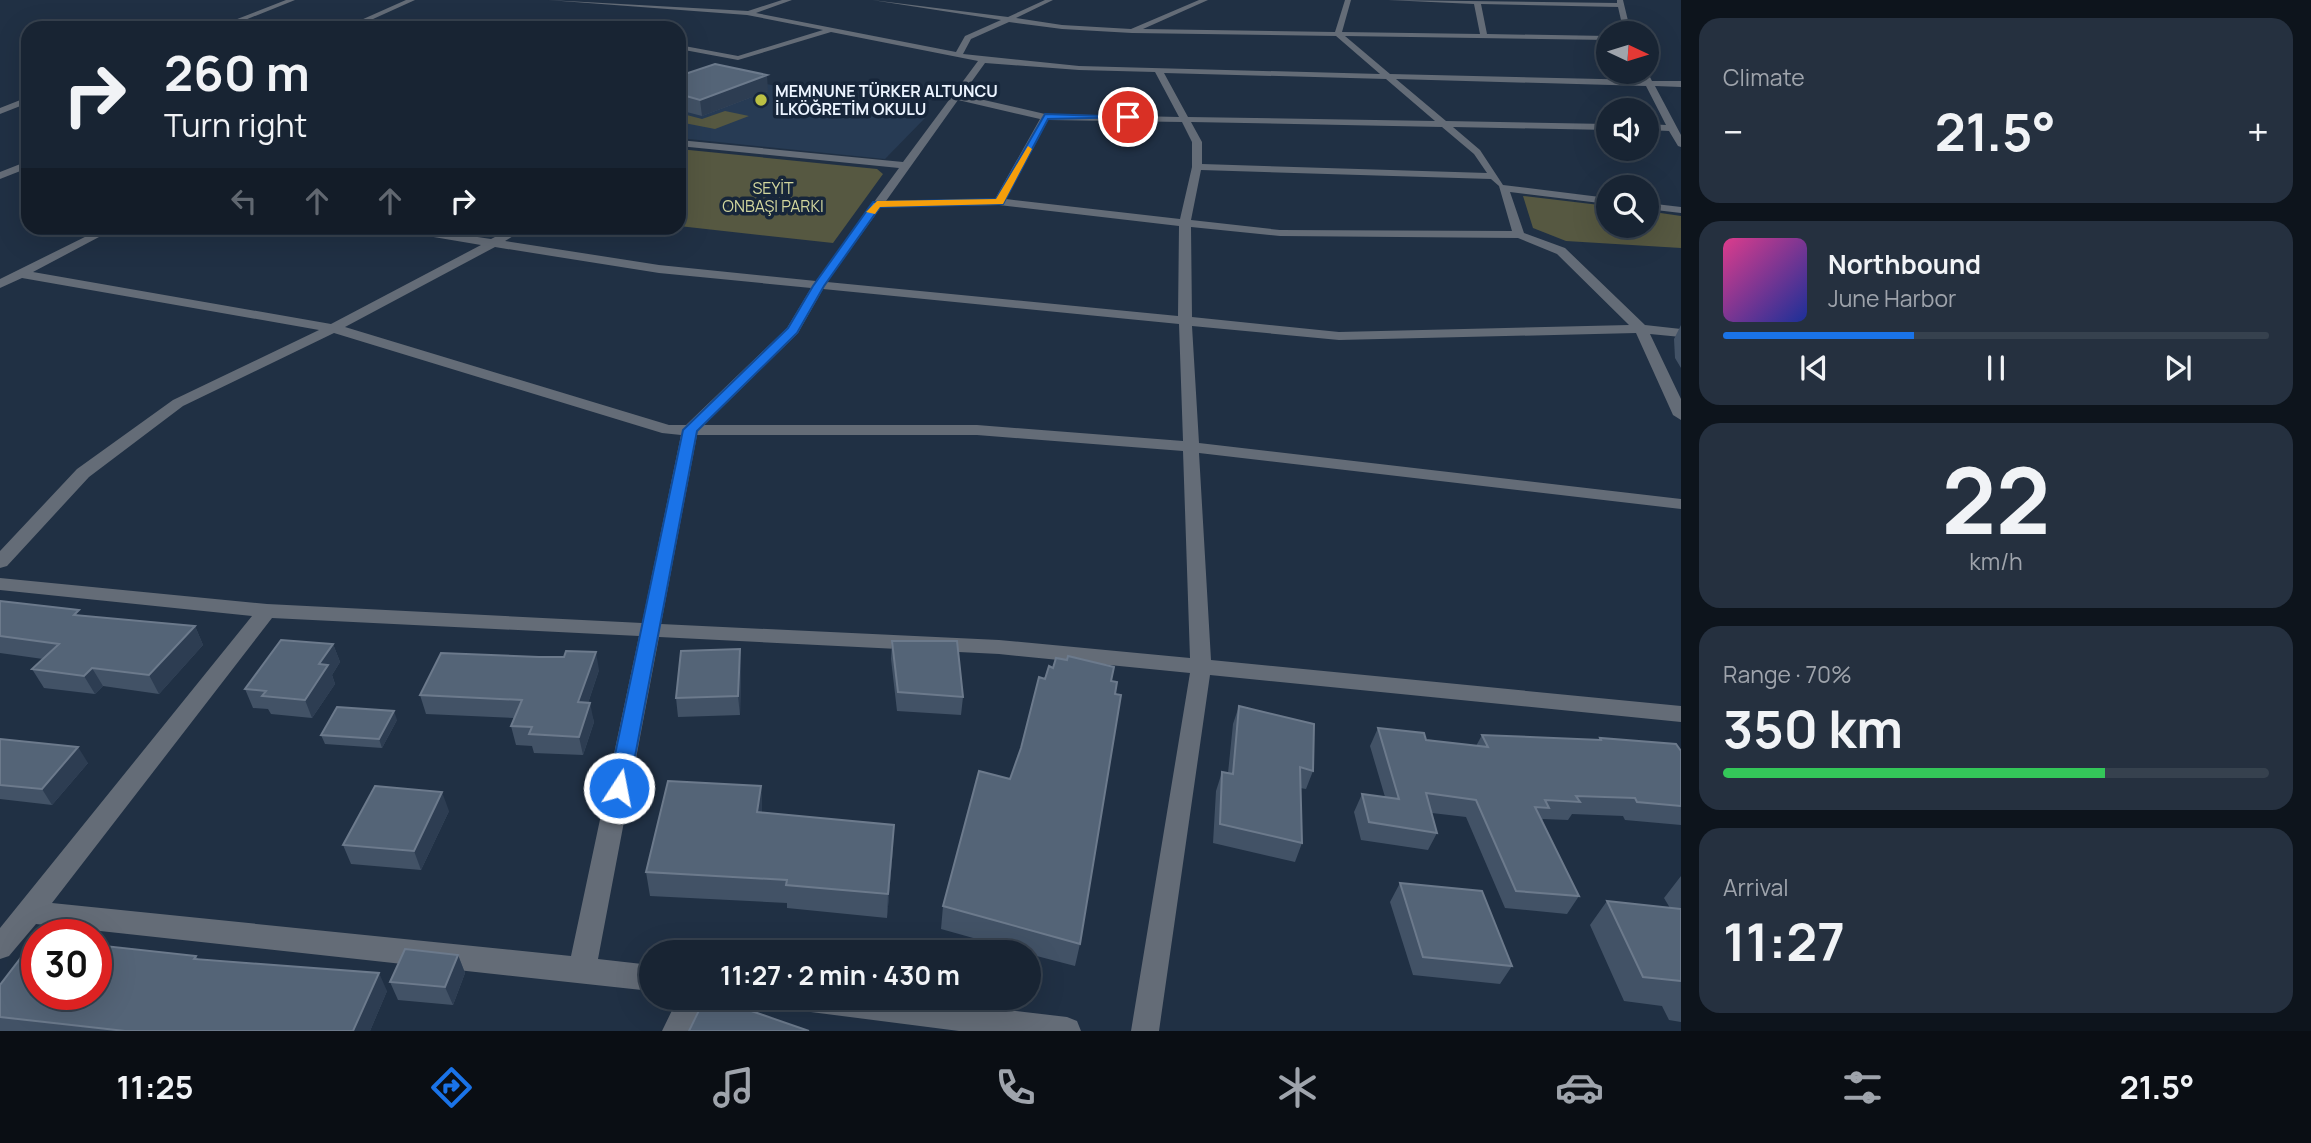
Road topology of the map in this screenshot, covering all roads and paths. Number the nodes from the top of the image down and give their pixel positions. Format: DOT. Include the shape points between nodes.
graph roads {
  1 [pos="292,0"];
  2 [pos="412,0"];
  3 [pos="551,0"];
  4 [pos="789,0"];
  5 [pos="875,0"];
  6 [pos="921,0"];
  7 [pos="1050,0"];
  8 [pos="1205,0"];
  9 [pos="1348,0"];
  10 [pos="1391,0"];
  11 [pos="1478,2"];
  12 [pos="1620,3"];
  13 [pos="908,5"];
  14 [pos="747,13"];
  15 [pos="1006,19"];
  16 [pos="236,21"];
  17 [pos="363,21"];
  18 [pos="1625,21"];
  19 [pos="832,30"];
  20 [pos="1132,31"];
  21 [pos="1339,34"];
  22 [pos="1484,36"];
  23 [pos="1596,38"];
  24 [pos="686,48"];
  25 [pos="958,55"];
  26 [pos="738,58"];
  27 [pos="983,60"];
  28 [pos="714,66"];
  29 [pos="1158,70"];
  30 [pos="1385,75"];
  31 [pos="1596,81"];
  32 [pos="1659,83"];
  33 [pos="1648,84"];
  34 [pos="1681,84"];
  35 [pos="957,97"];
  36 [pos="21,103"];
  37 [pos="4,109"];
  38 [pos="1045,117"];
  39 [pos="1184,117"];
  40 [pos="1444,124"];
  41 [pos="1596,127"];
  42 [pos="1659,127"];
  43 [pos="1672,128"];
  44 [pos="686,145"];
  45 [pos="1681,145"];
  46 [pos="904,165"];
  47 [pos="21,167"];
  48 [pos="1197,167"];
  49 [pos="1,175"];
  50 [pos="1494,176"];
  51 [pos="21,177"];
  52 [pos="1503,188"];
  53 [pos="1596,200"];
  54 [pos="999,202"];
  55 [pos="877,204"];
  56 [pos="1659,207"];
  57 [pos="1681,210"];
  58 [pos="1185,223"];
  59 [pos="97,235"];
  60 [pos="444,235"];
  61 [pos="509,235"];
  62 [pos="1519,235"];
  63 [pos="496,243"];
  64 [pos="20,274"];
  65 [pos="0,284"];
  66 [pos="818,286"];
  67 [pos="1185,319"];
  68 [pos="333,328"];
  69 [pos="1641,329"];
  70 [pos="1681,333"];
  71 [pos="1681,415"];
  72 [pos="690,430"];
  73 [pos="1192,447"];
  74 [pos="1681,504"];
  75 [pos="0,562"];
  76 [pos="0,584"];
  77 [pos="267,611"];
  78 [pos="650,632"];
  79 [pos="1201,666"];
  80 [pos="1681,714"];
  81 [pos="30,912"];
  82 [pos="0,947"];
  83 [pos="582,970"];
  84 [pos="639,977"];
  85 [pos="686,1010"];
  86 [pos="899,1010"];
  87 [pos="676,1031"];
  88 [pos="1067,1031"];
  89 [pos="1145,1031"];
  1 -- 16 [label="street"];
  2 -- 17 [label="street"];
  3 -- 14 [label="street"];
  4 -- 14 [label="street"];
  5 -- 13 [label="street"];
  6 -- 13 [label="street"];
  7 -- 15 [label="street"];
  8 -- 20 [label="street"];
  9 -- 21 [label="street"];
  10 -- 11 [label="street"];
  11 -- 12 [label="street"];
  11 -- 22 [label="street"];
  12 -- 18 [label="street"];
  13 -- 15 [label="street"];
  14 -- 19 [label="street"];
  15 -- 20 [label="street"];
  15 -- 25 [label="street" via="968,37"];
  19 -- 25 [label="street"];
  19 -- 26 [label="street"];
  20 -- 21 [label="street"];
  21 -- 22 [label="street"];
  21 -- 30 [label="street"];
  22 -- 23 [label="street"];
  24 -- 26 [label="street"];
  25 -- 27 [label="street"];
  26 -- 28 [label="street"];
  27 -- 29 [label="street"];
  27 -- 35 [label="street"];
  29 -- 30 [label="street"];
  29 -- 39 [label="street"];
  30 -- 31 [label="street"];
  30 -- 40 [label="street"];
  32 -- 34 [label="street"];
  33 -- 43 [label="street"];
  35 -- 38 [label="street"];
  35 -- 46 [label="street"];
  36 -- 37 [label="street"];
  38 -- 39 [label="street"];
  38 -- 54 [label="street"];
  39 -- 40 [label="street"];
  39 -- 48 [label="street" via="1197,142"];
  40 -- 41 [label="street"];
  40 -- 50 [label="street" via="1477,152"];
  42 -- 43 [label="street"];
  43 -- 45 [label="street"];
  44 -- 46 [label="street"];
  46 -- 55 [label="street"];
  47 -- 49 [label="street"];
  48 -- 50 [label="street"];
  48 -- 58 [label="street"];
  49 -- 51 [label="street"];
  50 -- 52 [label="street"];
  52 -- 53 [label="street"];
  52 -- 62 [label="street"];
  54 -- 55 [label="street"];
  54 -- 58 [label="street"];
  55 -- 66 [label="street"];
  56 -- 57 [label="street"];
  58 -- 62 [label="street" via="1280,233"];
  58 -- 67 [label="street"];
  59 -- 64 [label="street"];
  60 -- 63 [label="street"];
  61 -- 63 [label="street"];
  62 -- 69 [label="street" via="1561,251"];
  63 -- 66 [label="street" via="659,269"];
  63 -- 68 [label="street"];
  64 -- 65 [label="street"];
  64 -- 68 [label="street"];
  66 -- 67 [label="street"];
  66 -- 72 [label="street" via="793,330"];
  67 -- 69 [label="street" via="1339,335"];
  67 -- 73 [label="street"];
  68 -- 72 [label="street" via="668,430"];
  68 -- 75 [label="street" via="178,403 83,473"];
  69 -- 70 [label="street"];
  69 -- 71 [label="street"];
  72 -- 73 [label="street" via="977,430"];
  72 -- 78 [label="street"];
  73 -- 74 [label="street"];
  73 -- 79 [label="street"];
  76 -- 77 [label="street"];
  77 -- 78 [label="street"];
  77 -- 81 [label="street"];
  78 -- 79 [label="street" via="986,646"];
  78 -- 83 [label="street"];
  79 -- 80 [label="street"];
  79 -- 89 [label="street"];
  81 -- 82 [label="street"];
  81 -- 83 [label="street"];
  83 -- 84 [label="street"];
  85 -- 87 [label="street"];
  86 -- 88 [label="street"];
}
